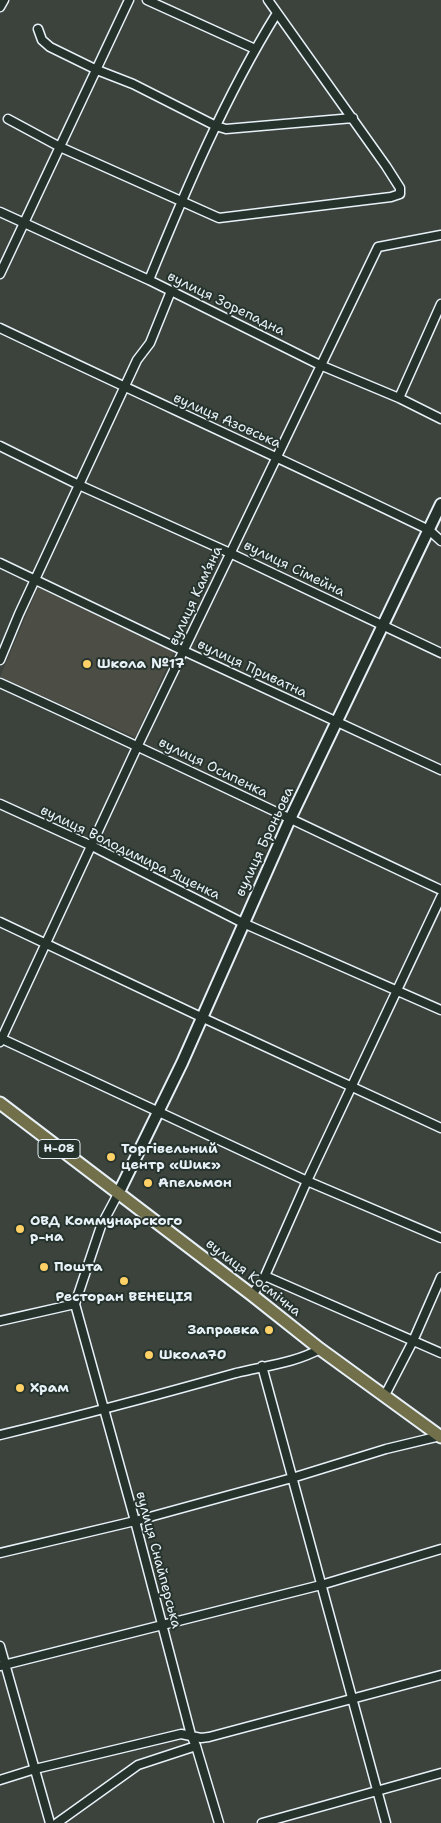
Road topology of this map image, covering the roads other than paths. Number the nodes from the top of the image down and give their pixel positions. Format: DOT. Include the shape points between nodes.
graph roads {
  1 [pos="4,0"];
  2 [pos="129,0"];
  3 [pos="147,0"];
  4 [pos="268,0"];
  5 [pos="0,7"];
  6 [pos="277,13"];
  7 [pos="38,29"];
  8 [pos="255,49"];
  9 [pos="97,70"];
  10 [pos="353,118"];
  11 [pos="8,119"];
  12 [pos="216,126"];
  13 [pos="60,147"];
  14 [pos="181,202"];
  15 [pos="0,212"];
  16 [pos="25,223"];
  17 [pos="441,235"];
  18 [pos="0,274"];
  19 [pos="149,280"];
  20 [pos="171,291"];
  21 [pos="441,304"];
  22 [pos="0,328"];
  23 [pos="320,365"];
  24 [pos="125,388"];
  25 [pos="399,398"];
  26 [pos="441,418"];
  27 [pos="0,446"];
  28 [pos="277,457"];
  29 [pos="78,485"];
  30 [pos="441,504"];
  31 [pos="429,530"];
  32 [pos="441,541"];
  33 [pos="230,553"];
  34 [pos="0,563"];
  35 [pos="36,580"];
  36 [pos="383,626"];
  37 [pos="184,651"];
  38 [pos="441,653"];
  39 [pos="0,660"];
  40 [pos="0,683"];
  41 [pos="336,722"];
  42 [pos="138,745"];
  43 [pos="441,770"];
  44 [pos="0,804"];
  45 [pos="290,819"];
  46 [pos="92,846"];
  47 [pos="441,890"];
  48 [pos="441,897"];
  49 [pos="0,922"];
  50 [pos="243,923"];
  51 [pos="46,944"];
  52 [pos="396,990"];
  53 [pos="441,1010"];
  54 [pos="201,1018"];
  55 [pos="0,1040"];
  56 [pos="351,1087"];
  57 [pos="0,1103"];
  58 [pos="159,1112"];
  59 [pos="441,1128"];
  60 [pos="307,1181"];
  61 [pos="118,1194"];
  62 [pos="441,1238"];
  63 [pos="265,1276"];
  64 [pos="441,1277"];
  65 [pos="252,1295"];
  66 [pos="75,1304"];
  67 [pos="0,1321"];
  68 [pos="413,1341"];
  69 [pos="320,1349"];
  70 [pos="441,1353"];
  71 [pos="262,1366"];
  72 [pos="385,1395"];
  73 [pos="105,1410"];
  74 [pos="0,1435"];
  75 [pos="440,1436"];
  76 [pos="292,1478"];
  77 [pos="135,1521"];
  78 [pos="441,1550"];
  79 [pos="0,1552"];
  80 [pos="321,1585"];
  81 [pos="162,1625"];
  82 [pos="0,1646"];
  83 [pos="3,1666"];
  84 [pos="441,1675"];
  85 [pos="352,1698"];
  86 [pos="191,1736"];
  87 [pos="196,1746"];
  88 [pos="35,1769"];
  89 [pos="441,1773"];
  90 [pos="0,1780"];
  91 [pos="378,1791"];
  92 [pos="50,1823"];
  93 [pos="57,1823"];
  94 [pos="219,1823"];
  95 [pos="262,1823"];
  96 [pos="386,1823"];
  1 -- 5 [label="street"];
  2 -- 9 [label="street"];
  3 -- 8 [label="street"];
  4 -- 6 [label="street"];
  6 -- 8 [label="street"];
  6 -- 10 [label="street"];
  7 -- 9 [label="street" via="42,40 50,47"];
  8 -- 12 [label="street"];
  9 -- 12 [label="street" via="133,84"];
  9 -- 13 [label="street"];
  10 -- 12 [label="street" via="233,130"];
  10 -- 14 [label="street" via="400,188 400,194 219,218"];
  11 -- 13 [label="street"];
  12 -- 14 [label="street"];
  13 -- 14 [label="street"];
  13 -- 16 [label="street"];
  14 -- 19 [label="street"];
  15 -- 16 [label="street, вулиця Зорепадна"];
  16 -- 18 [label="street"];
  16 -- 19 [label="street, вулиця Зорепадна"];
  17 -- 23 [label="street, вулиця Кам’яна" via="378,247"];
  19 -- 20 [label="street, вулиця Зорепадна"];
  20 -- 23 [label="street, вулиця Зорепадна"];
  20 -- 24 [label="street" via="150,344 137,360"];
  21 -- 25 [label="street"];
  22 -- 24 [label="street, вулиця Азовська"];
  23 -- 25 [label="street, вулиця Зорепадна"];
  23 -- 28 [label="street, вулиця Кам’яна"];
  24 -- 28 [label="street, вулиця Азовська"];
  24 -- 29 [label="street"];
  25 -- 26 [label="street, вулиця Зорепадна"];
  27 -- 29 [label="street, вулиця Сімейна"];
  28 -- 31 [label="street, вулиця Азовська"];
  28 -- 33 [label="street, вулиця Кам’яна"];
  29 -- 33 [label="street, вулиця Сімейна"];
  29 -- 35 [label="street"];
  30 -- 31 [label="street, вулиця Броньова"];
  31 -- 32 [label="street, вулиця Азовська"];
  31 -- 36 [label="street, вулиця Броньова"];
  33 -- 36 [label="street, вулиця Сімейна"];
  33 -- 37 [label="street, вулиця Кам’яна"];
  34 -- 35 [label="street, вулиця Приватна"];
  35 -- 37 [label="street, вулиця Приватна"];
  35 -- 39 [label="street"];
  36 -- 38 [label="street, вулиця Сімейна"];
  36 -- 41 [label="street, вулиця Броньова"];
  37 -- 41 [label="street, вулиця Приватна"];
  37 -- 42 [label="street, вулиця Кам’яна"];
  40 -- 42 [label="street, вулиця Осипенка"];
  41 -- 43 [label="street, вулиця Приватна"];
  41 -- 45 [label="street, вулиця Броньова"];
  42 -- 45 [label="street, вулиця Осипенка"];
  42 -- 46 [label="street, вулиця Кам’яна"];
  44 -- 46 [label="street, вулиця Володимира Ященка"];
  45 -- 47 [label="street, вулиця Осипенка"];
  45 -- 50 [label="street, вулиця Броньова"];
  46 -- 50 [label="street, вулиця Володимира Ященка"];
  46 -- 51 [label="street, вулиця Кам’яна"];
  48 -- 52 [label="street"];
  49 -- 51 [label="street"];
  50 -- 52 [label="street, вулиця Володимира Ященка"];
  50 -- 54 [label="street, вулиця Броньова"];
  51 -- 54 [label="street"];
  51 -- 55 [label="street, вулиця Кам’яна"];
  52 -- 53 [label="street, вулиця Володимира Ященка"];
  52 -- 56 [label="street"];
  54 -- 56 [label="street"];
  54 -- 58 [label="street, вулиця Броньова"];
  55 -- 58 [label="street"];
  56 -- 59 [label="street"];
  56 -- 60 [label="street"];
  57 -- 61 [label="main road, вулиця Космічна / Н-08"];
  58 -- 60 [label="street"];
  58 -- 61 [label="street, вулиця Броньова"];
  60 -- 62 [label="street"];
  60 -- 63 [label="street"];
  61 -- 65 [label="main road, вулиця Космічна / Н-08"];
  61 -- 66 [label="street" via="101,1226"];
  63 -- 65 [label="street"];
  63 -- 68 [label="street"];
  64 -- 68 [label="street"];
  65 -- 69 [label="main road, вулиця Космічна / Н-08"];
  66 -- 67 [label="street"];
  66 -- 73 [label="street, вулиця Снайперська"];
  68 -- 70 [label="street"];
  68 -- 72 [label="street"];
  69 -- 71 [label="street" via="296,1360"];
  69 -- 72 [label="main road, вулиця Космічна / Н-08"];
  71 -- 73 [label="street"];
  71 -- 76 [label="street"];
  72 -- 75 [label="main road, вулиця Космічна / Н-08"];
  73 -- 74 [label="street"];
  73 -- 77 [label="street, вулиця Снайперська"];
  75 -- 76 [label="street"];
  76 -- 77 [label="street"];
  76 -- 80 [label="street"];
  77 -- 79 [label="street"];
  77 -- 81 [label="street, вулиця Снайперська"];
  78 -- 80 [label="street"];
  80 -- 81 [label="street"];
  80 -- 85 [label="street"];
  81 -- 83 [label="street"];
  81 -- 86 [label="street, вулиця Снайперська"];
  82 -- 83 [label="street"];
  83 -- 88 [label="street"];
  84 -- 85 [label="street"];
  85 -- 86 [label="street" via="209,1737"];
  85 -- 91 [label="street"];
  86 -- 87 [label="street, вулиця Снайперська"];
  86 -- 88 [label="street" via="180,1734"];
  87 -- 93 [label="street" via="138,1765"];
  87 -- 94 [label="street, вулиця Снайперська"];
  88 -- 90 [label="street"];
  88 -- 92 [label="street"];
  89 -- 91 [label="street"];
  91 -- 95 [label="street"];
  91 -- 96 [label="street"];
}
